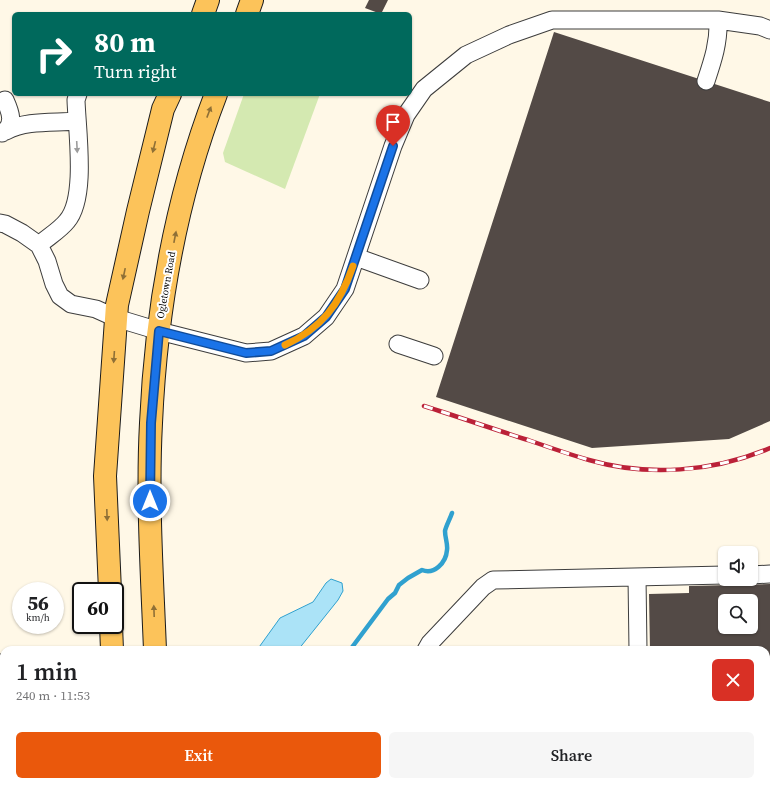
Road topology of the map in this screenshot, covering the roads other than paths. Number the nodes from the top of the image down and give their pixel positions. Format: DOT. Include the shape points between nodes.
graph roads {
  1 [pos="205,0"];
  2 [pos="208,0"];
  3 [pos="252,0"];
  4 [pos="197,12"];
  5 [pos="204,12"];
  6 [pos="248,12"];
  7 [pos="718,20"];
  8 [pos="770,30"];
  9 [pos="706,81"];
  10 [pos="77,96"];
  11 [pos="169,96"];
  12 [pos="215,96"];
  13 [pos="7,100"];
  14 [pos="76,121"];
  15 [pos="3,132"];
  16 [pos="0,223"];
  17 [pos="39,245"];
  18 [pos="356,257"];
  19 [pos="420,280"];
  20 [pos="116,318"];
  21 [pos="159,331"];
  22 [pos="398,344"];
  23 [pos="434,356"];
  24 [pos="770,574"];
  25 [pos="718,575"];
  26 [pos="758,575"];
  27 [pos="637,577"];
  28 [pos="110,582"];
  29 [pos="111,634"];
  30 [pos="112,646"];
  31 [pos="155,646"];
  32 [pos="428,646"];
  33 [pos="638,646"];
  1 -- 4 [label="lane"];
  2 -- 5 [label="main road"];
  3 -- 6 [label="main road"];
  7 -- 8 [label="lane" via="760,26"];
  7 -- 9 [label="lane" via="719,35"];
  7 -- 18 [label="lane" via="552,20 509,35 466,55 424,89 406,115"];
  10 -- 14 [label="lane"];
  11 -- 20 [label="main road, one-way" via="163,109 138,211"];
  21 -- 12 [label="main road, Ogletown Road, one-way" via="181,207"];
  13 -- 15 [label="lane" via="11,123"];
  14 -- 15 [label="lane" via="27,124 14,126"];
  14 -- 17 [label="lane, one-way" via="79,189 76,205 67,221"];
  16 -- 17 [label="lane" via="22,233"];
  17 -- 20 [label="lane" via="60,296 71,304 96,309"];
  18 -- 19 [label="lane"];
  18 -- 21 [label="lane" via="345,289 326,317 304,336 271,351 246,353"];
  20 -- 21 [label="lane"];
  20 -- 28 [label="main road, one-way" via="105,476"];
  31 -- 21 [label="main road, Ogletown Road, one-way" via="150,471 151,423"];
  22 -- 23 [label="lane"];
  24 -- 26 [label="lane"];
  25 -- 27 [label="lane"];
  27 -- 32 [label="lane" via="493,580"];
  27 -- 33 [label="lane"];
  29 -- 30 [label="main road"];
}
